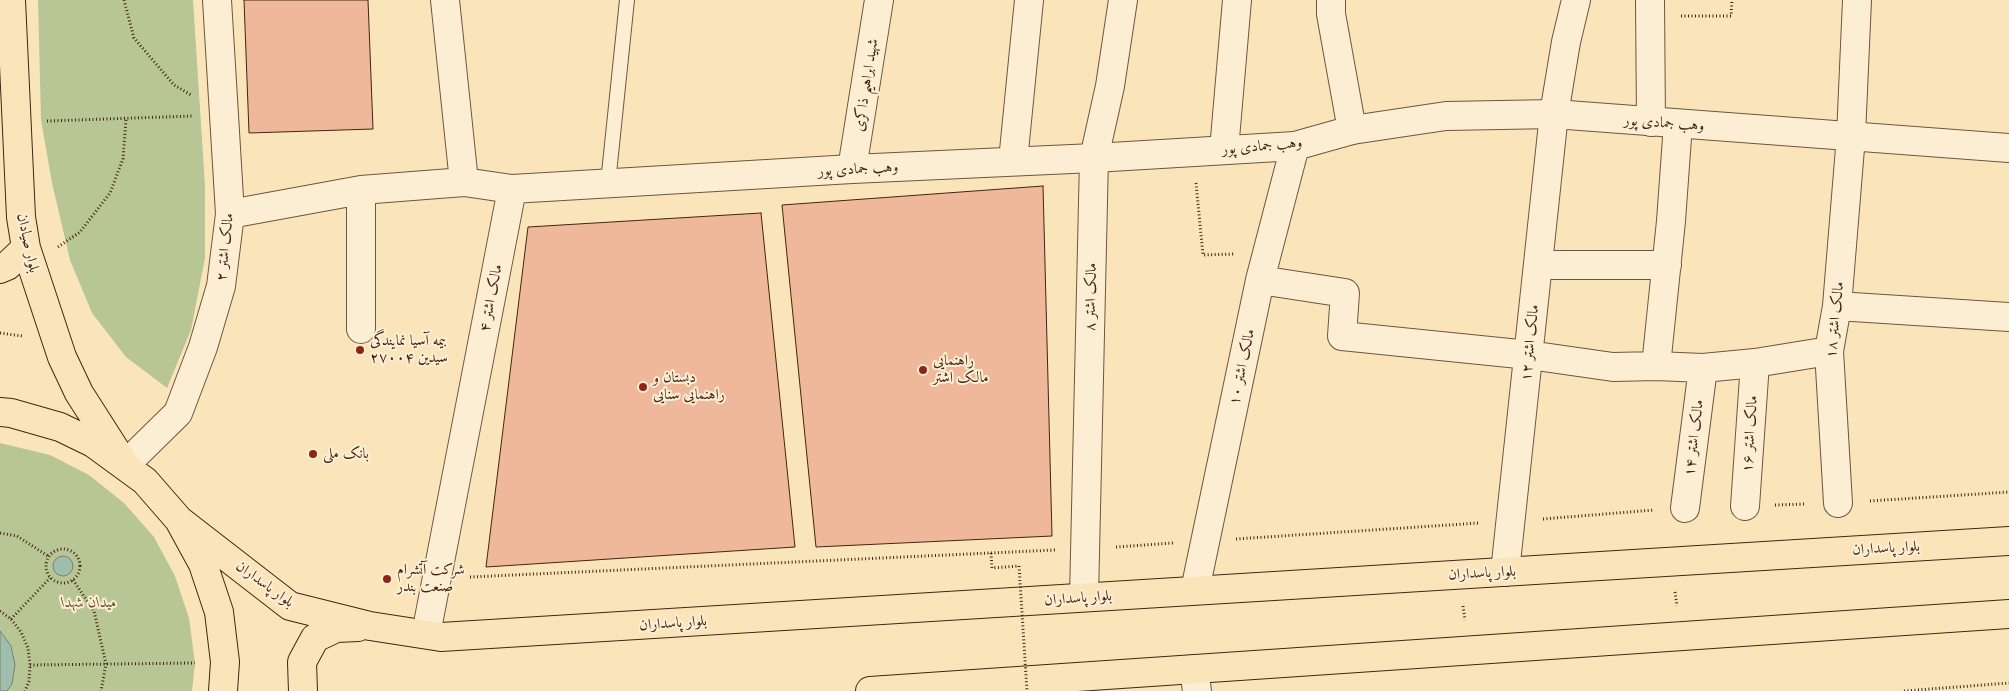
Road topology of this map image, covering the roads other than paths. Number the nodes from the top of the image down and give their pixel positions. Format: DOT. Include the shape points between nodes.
graph roads {
  1 [pos="11,0"];
  2 [pos="217,0"];
  3 [pos="445,0"];
  4 [pos="626,0"];
  5 [pos="880,0"];
  6 [pos="1029,0"];
  7 [pos="1123,0"];
  8 [pos="1237,0"];
  9 [pos="1331,0"];
  10 [pos="1576,0"];
  11 [pos="1857,0"];
  12 [pos="1650,8"];
  13 [pos="1554,114"];
  14 [pos="1651,122"];
  15 [pos="1678,124"];
  16 [pos="1352,130"];
  17 [pos="1851,136"];
  18 [pos="1296,146"];
  19 [pos="2009,148"];
  20 [pos="1224,150"];
  21 [pos="1094,158"];
  22 [pos="1013,161"];
  23 [pos="852,169"];
  24 [pos="464,182"];
  25 [pos="608,183"];
  26 [pos="512,189"];
  27 [pos="361,190"];
  28 [pos="230,214"];
  29 [pos="29,257"];
  30 [pos="1538,265"];
  31 [pos="1667,265"];
  32 [pos="0,269"];
  33 [pos="1260,280"];
  34 [pos="1837,306"];
  35 [pos="2009,317"];
  36 [pos="361,329"];
  37 [pos="1829,351"];
  38 [pos="1529,355"];
  39 [pos="1755,363"];
  40 [pos="1656,366"];
  41 [pos="1702,368"];
  42 [pos="0,412"];
  43 [pos="125,465"];
  44 [pos="1838,503"];
  45 [pos="1746,506"];
  46 [pos="1685,508"];
  47 [pos="179,520"];
  48 [pos="2009,541"];
  49 [pos="1505,572"];
  50 [pos="1195,590"];
  51 [pos="1084,597"];
  52 [pos="2009,614"];
  53 [pos="370,626"];
  54 [pos="426,634"];
  55 [pos="1195,680"];
  56 [pos="223,691"];
  57 [pos="303,691"];
  58 [pos="870,691"];
  1 -- 29 [label="main road, بلوار صیادان" via="21,217"];
  2 -- 28 [label="street, مالک اشتر ۲"];
  3 -- 24 [label="street"];
  4 -- 25 [label="lane"];
  5 -- 23 [label="street, شهید ابراهیم ذاکری"];
  6 -- 22 [label="street"];
  7 -- 21 [label="street, مالک اشتر ۸" via="1110,86"];
  8 -- 20 [label="street"];
  9 -- 16 [label="street"];
  10 -- 13 [label="street, مالک اشتر ۱۲"];
  11 -- 17 [label="street, مالک اشتر ۱۸"];
  12 -- 14 [label="street"];
  13 -- 14 [label="street, وهب جمادی پور"];
  13 -- 16 [label="street, وهب جمادی پور" via="1446,116"];
  13 -- 30 [label="street, مالک اشتر ۱۲"];
  14 -- 15 [label="street, وهب جمادی پور"];
  15 -- 17 [label="street, وهب جمادی پور"];
  15 -- 31 [label="street"];
  16 -- 18 [label="street, وهب جمادی پور"];
  17 -- 19 [label="street, وهب جمادی پور"];
  17 -- 34 [label="street, مالک اشتر ۱۸"];
  18 -- 20 [label="street, وهب جمادی پور"];
  18 -- 33 [label="street, مالک اشتر ۱۰"];
  20 -- 21 [label="street, وهب جمادی پور"];
  21 -- 22 [label="street, وهب جمادی پور"];
  21 -- 51 [label="street, مالک اشتر ۸"];
  22 -- 23 [label="street, وهب جمادی پور"];
  23 -- 25 [label="street, وهب جمادی پور"];
  24 -- 26 [label="street"];
  24 -- 27 [label="street"];
  25 -- 26 [label="street, وهب جمادی پور"];
  26 -- 54 [label="street, مالک اشتر ۴"];
  27 -- 28 [label="street"];
  27 -- 36 [label="street"];
  28 -- 43 [label="street, مالک اشتر ۲" via="221,286 203,347 178,413"];
  29 -- 32 [label="main road"];
  29 -- 43 [label="main road, بلوار صیادان" via="62,358 78,393"];
  30 -- 31 [label="street"];
  30 -- 38 [label="street, مالک اشتر ۱۲"];
  31 -- 40 [label="street"];
  33 -- 38 [label="street" via="1345,293 1342,336"];
  33 -- 50 [label="street, مالک اشتر ۱۰"];
  34 -- 35 [label="street"];
  34 -- 37 [label="street, مالک اشتر ۱۸"];
  37 -- 39 [label="street"];
  37 -- 44 [label="street, مالک اشتر ۱۸"];
  38 -- 40 [label="street" via="1613,367"];
  38 -- 49 [label="street, مالک اشتر ۱۲"];
  39 -- 41 [label="street"];
  39 -- 45 [label="street, مالک اشتر ۱۶"];
  40 -- 41 [label="street"];
  41 -- 46 [label="street, مالک اشتر ۱۴"];
  42 -- 43 [label="main road" via="60,427 93,443"];
  43 -- 47 [label="main road" via="145,481"];
  47 -- 53 [label="main road, بلوار پاسداران" via="290,606"];
  47 -- 56 [label="main road" via="203,564 219,612 225,662"];
  48 -- 49 [label="main road, بلوار پاسداران"];
  49 -- 50 [label="main road, بلوار پاسداران"];
  50 -- 51 [label="main road, بلوار پاسداران"];
  51 -- 54 [label="main road, بلوار پاسداران" via="441,637"];
  52 -- 55 [label="main road" via="1468,650"];
  53 -- 54 [label="main road, بلوار پاسداران"];
  53 -- 57 [label="main road" via="336,628 314,638 302,662"];
  55 -- 58 [label="main road"];
}
